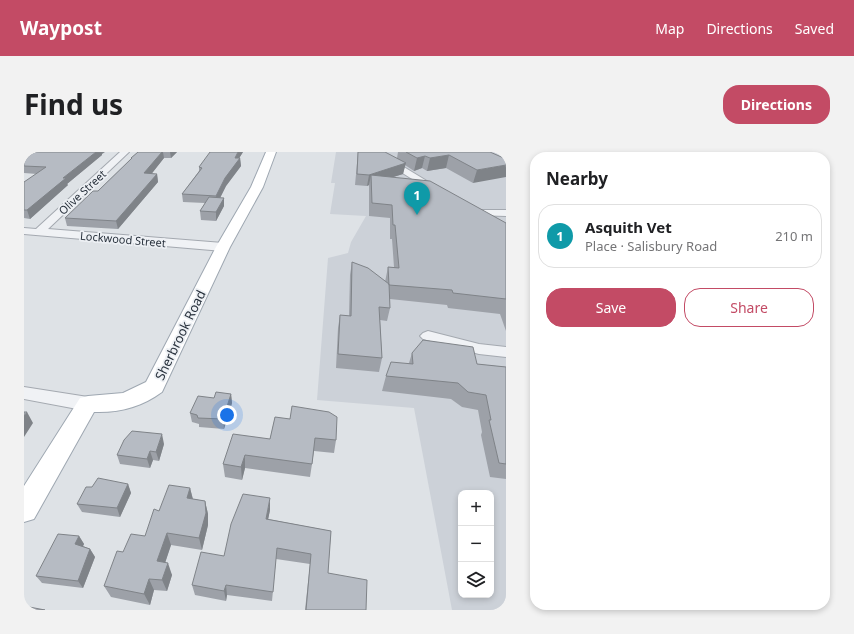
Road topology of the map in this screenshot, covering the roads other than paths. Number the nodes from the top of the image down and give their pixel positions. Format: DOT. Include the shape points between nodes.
graph roads {
  1 [pos="125,152"];
  2 [pos="271,152"];
  3 [pos="373,152"];
  4 [pos="446,195"];
  5 [pos="506,213"];
  6 [pos="495,223"];
  7 [pos="24,231"];
  8 [pos="39,232"];
  9 [pos="223,247"];
  10 [pos="428,336"];
  11 [pos="506,352"];
  12 [pos="24,393"];
  13 [pos="88,404"];
  14 [pos="24,510"];
  1 -- 8 [label="street, Olive Street"];
  2 -- 9 [label="main road, Sherbrook Road" via="249,202"];
  3 -- 4 [label="street"];
  5 -- 6 [label="street" via="474,212"];
  7 -- 8 [label="street, Lockwood Street"];
  8 -- 9 [label="street, Lockwood Street"];
  9 -- 13 [label="main road, Sherbrook Road" via="154,387 128,401 103,405"];
  10 -- 11 [label="street" via="479,349"];
  12 -- 13 [label="street"];
  13 -- 14 [label="main road"];
}
